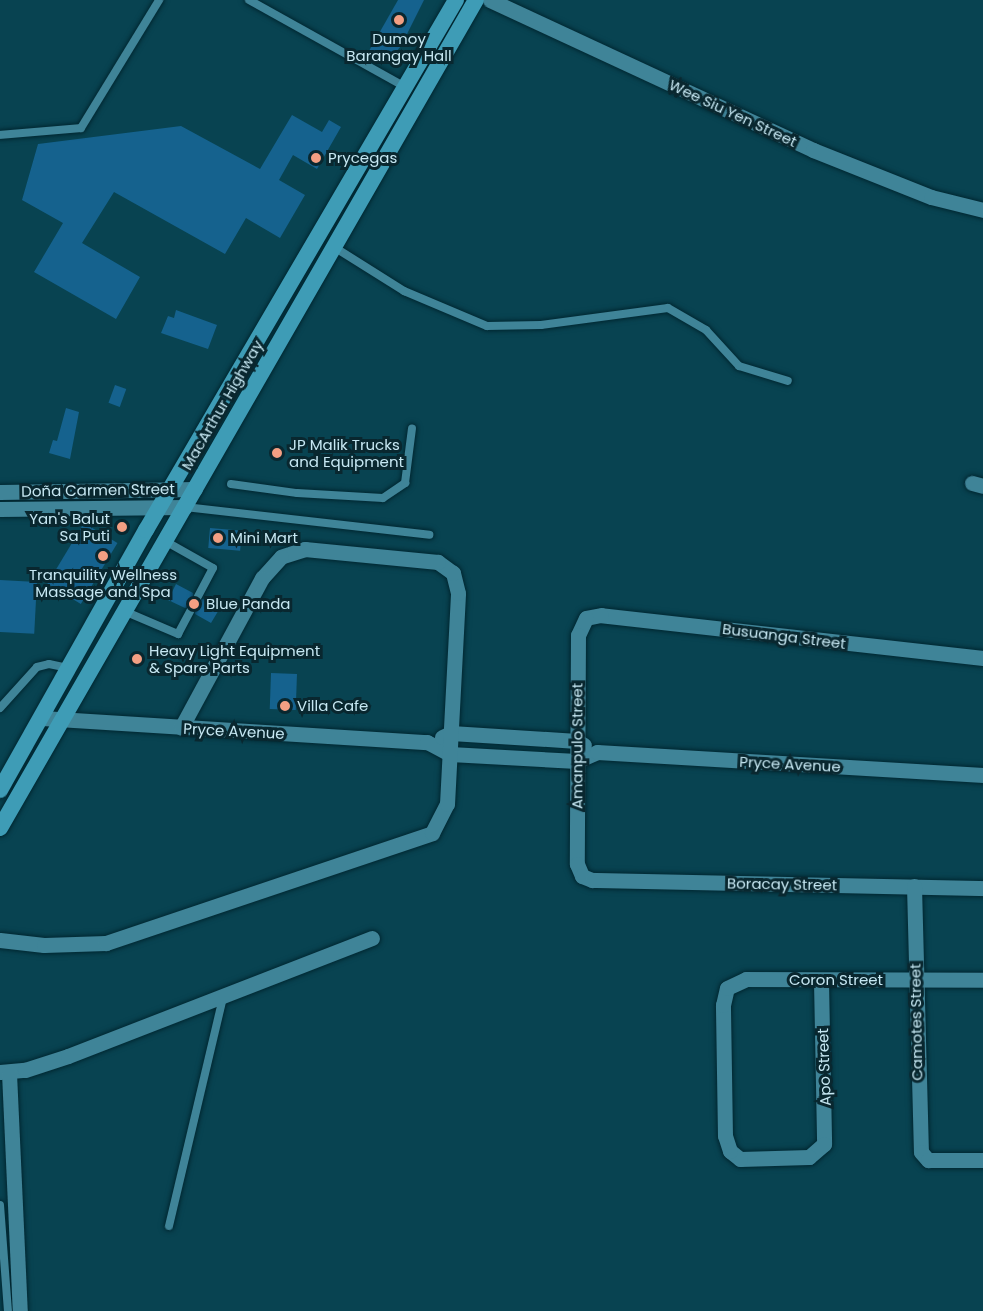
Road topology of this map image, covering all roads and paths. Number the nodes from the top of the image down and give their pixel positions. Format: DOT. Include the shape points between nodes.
graph roads {
  1 [pos="159,0"];
  2 [pos="249,0"];
  3 [pos="456,0"];
  4 [pos="476,0"];
  5 [pos="490,0"];
  6 [pos="405,87"];
  7 [pos="0,135"];
  8 [pos="983,210"];
  9 [pos="318,236"];
  10 [pos="333,246"];
  11 [pos="788,381"];
  12 [pos="412,428"];
  13 [pos="231,484"];
  14 [pos="171,488"];
  15 [pos="195,489"];
  16 [pos="0,492"];
  17 [pos="160,506"];
  18 [pos="185,507"];
  19 [pos="0,509"];
  20 [pos="429,535"];
  21 [pos="165,541"];
  22 [pos="198,596"];
  23 [pos="124,611"];
  24 [pos="190,611"];
  25 [pos="586,618"];
  26 [pos="983,658"];
  27 [pos="68,668"];
  28 [pos="0,708"];
  29 [pos="42,718"];
  30 [pos="63,720"];
  31 [pos="181,728"];
  32 [pos="451,733"];
  33 [pos="578,741"];
  34 [pos="427,742"];
  35 [pos="597,752"];
  36 [pos="450,754"];
  37 [pos="577,761"];
  38 [pos="983,775"];
  39 [pos="0,790"];
  40 [pos="0,828"];
  41 [pos="582,876"];
  42 [pos="914,886"];
  43 [pos="983,888"];
  44 [pos="372,938"];
  45 [pos="0,940"];
  46 [pos="915,980"];
  47 [pos="983,980"];
  48 [pos="820,981"];
  49 [pos="223,998"];
  50 [pos="5,1072"];
  51 [pos="729,1151"];
  52 [pos="983,1160"];
  53 [pos="0,1204"];
  54 [pos="169,1226"];
  55 [pos="8,1311"];
  56 [pos="20,1311"];
  1 -- 7 [label="lane" via="81,128"];
  2 -- 6 [label="lane"];
  3 -- 6 [label="highway, MacArthur Highway"];
  4 -- 10 [label="highway, MacArthur Highway"];
  5 -- 8 [label="street, Wee Siu Yen Street" via="813,150 931,197"];
  6 -- 9 [label="highway, MacArthur Highway"];
  9 -- 10 [label="highway"];
  9 -- 14 [label="highway, MacArthur Highway"];
  10 -- 11 [label="lane" via="404,291 487,326 541,326 668,308 706,330 739,366"];
  10 -- 15 [label="highway, MacArthur Highway"];
  12 -- 13 [label="lane" via="405,483 383,498"];
  14 -- 15 [label="street, Doña Carmen Street"];
  14 -- 16 [label="street, Doña Carmen Street"];
  14 -- 17 [label="highway, MacArthur Highway"];
  15 -- 18 [label="highway, MacArthur Highway"];
  17 -- 18 [label="street, Doña Carmen Street"];
  17 -- 19 [label="street, Doña Carmen Street"];
  17 -- 27 [label="highway, MacArthur Highway"];
  18 -- 20 [label="lane"];
  18 -- 21 [label="highway, MacArthur Highway"];
  21 -- 22 [label="lane" via="213,568"];
  21 -- 23 [label="highway, MacArthur Highway"];
  23 -- 24 [label="lane" via="177,634"];
  23 -- 30 [label="highway, MacArthur Highway"];
  25 -- 26 [label="street, Busuanga Street" via="601,615"];
  25 -- 33 [label="street, Amanpulo Street" via="578,635"];
  27 -- 28 [label="lane" via="49,664 37,667"];
  27 -- 29 [label="highway, MacArthur Highway"];
  29 -- 30 [label="street, Pryce Avenue"];
  29 -- 39 [label="highway, MacArthur Highway"];
  30 -- 31 [label="street, Pryce Avenue"];
  30 -- 40 [label="highway, MacArthur Highway"];
  31 -- 32 [label="street" via="262,578 280,557 305,549 438,562 453,573 458,593"];
  31 -- 34 [label="street, Pryce Avenue"];
  32 -- 33 [label="street, Pryce Avenue"];
  32 -- 34 [label="street, Pryce Avenue"];
  32 -- 36 [label="street"];
  33 -- 35 [label="street, Pryce Avenue"];
  33 -- 37 [label="street, Amanpulo Street"];
  34 -- 36 [label="street, Pryce Avenue"];
  35 -- 37 [label="street, Pryce Avenue"];
  35 -- 38 [label="street, Pryce Avenue"];
  36 -- 37 [label="street, Pryce Avenue"];
  36 -- 45 [label="street" via="445,815 432,833 421,839 106,943 44,945"];
  37 -- 41 [label="street, Amanpulo Street" via="577,864"];
  41 -- 42 [label="street, Boracay Street" via="592,880"];
  42 -- 43 [label="street, Boracay Street"];
  42 -- 46 [label="street, Camotes Street"];
  44 -- 49 [label="street"];
  46 -- 47 [label="street, Coron Street"];
  46 -- 48 [label="street, Coron Street"];
  46 -- 52 [label="street, Camotes Street" via="919,1144 924,1157 938,1161"];
  48 -- 51 [label="street, Coron Street" via="746,979 728,987 723,1005 725,1136"];
  48 -- 51 [label="street, Apo Street" via="826,1133 820,1151 809,1157 747,1160"];
  49 -- 50 [label="street" via="68,1056"];
  49 -- 54 [label="lane"];
  50 -- 56 [label="street"];
  53 -- 55 [label="lane"];
}
